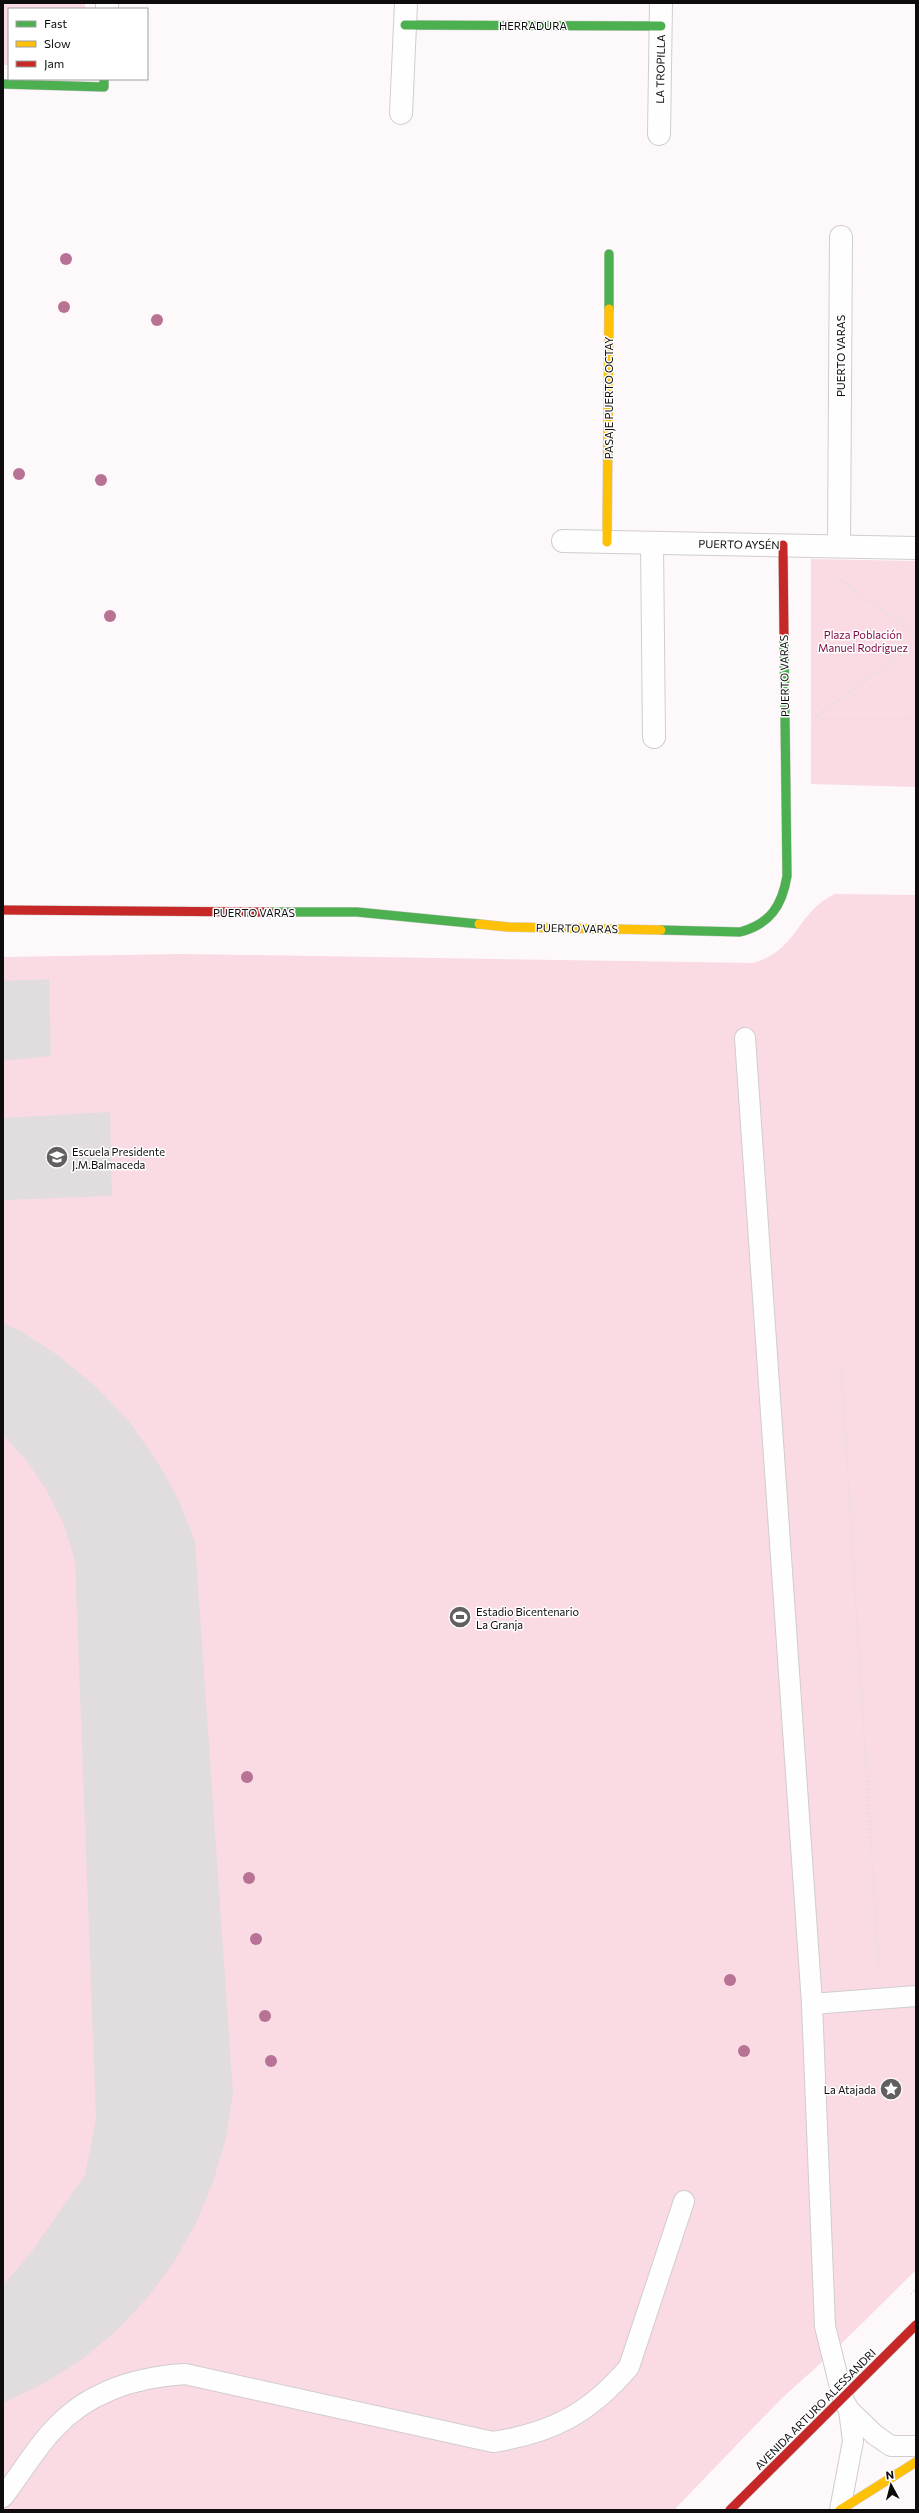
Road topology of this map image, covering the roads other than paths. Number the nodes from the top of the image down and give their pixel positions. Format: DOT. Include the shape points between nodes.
graph roads {
  1 [pos="406,3"];
  2 [pos="661,3"];
  3 [pos="405,25"];
  4 [pos="661,26"];
  5 [pos="104,83"];
  6 [pos="3,84"];
  7 [pos="401,113"];
  8 [pos="659,134"];
  9 [pos="841,238"];
  10 [pos="609,254"];
  11 [pos="563,541"];
  12 [pos="607,542"];
  13 [pos="652,543"];
  14 [pos="783,545"];
  15 [pos="839,546"];
  16 [pos="916,548"];
  17 [pos="654,737"];
  18 [pos="3,910"];
  19 [pos="745,1038"];
  20 [pos="916,1996"];
  21 [pos="812,2004"];
  22 [pos="684,2201"];
  23 [pos="916,2325"];
  24 [pos="846,2405"];
  25 [pos="916,2446"];
  26 [pos="916,2462"];
  27 [pos="3,2498"];
  28 [pos="730,2510"];
  29 [pos="840,2510"];
  1 -- 3 [label="street"];
  2 -- 4 [label="street, LA TROPILLA"];
  3 -- 4 [label="street, HERRADURA"];
  3 -- 7 [label="street"];
  4 -- 8 [label="street, LA TROPILLA"];
  5 -- 6 [label="street"];
  9 -- 15 [label="street, PUERTO VARAS"];
  10 -- 12 [label="street, PASAJE PUERTO OCTAY"];
  11 -- 12 [label="street, PUERTO AYSÉN"];
  12 -- 13 [label="street, PUERTO AYSÉN"];
  13 -- 14 [label="street, PUERTO AYSÉN"];
  13 -- 17 [label="street"];
  14 -- 15 [label="street, PUERTO AYSÉN"];
  14 -- 18 [label="street, PUERTO VARAS" via="787,876 780,905 771,918 752,930 740,932 508,927 357,912"];
  15 -- 16 [label="street, PUERTO AYSÉN"];
  19 -- 21 [label="lane"];
  20 -- 21 [label="lane"];
  21 -- 24 [label="lane" via="825,2326"];
  22 -- 27 [label="lane" via="629,2367 600,2398 564,2422 542,2431 493,2442 185,2374 160,2376 113,2388 72,2413 53,2429"];
  23 -- 24 [label="street, AVENIDA ARTURO ALESSANDRI"];
  24 -- 25 [label="lane" via="875,2435 891,2446"];
  24 -- 28 [label="street, AVENIDA ARTURO ALESSANDRI"];
  24 -- 29 [label="lane" via="853,2441"];
  26 -- 29 [label="street"];
}
